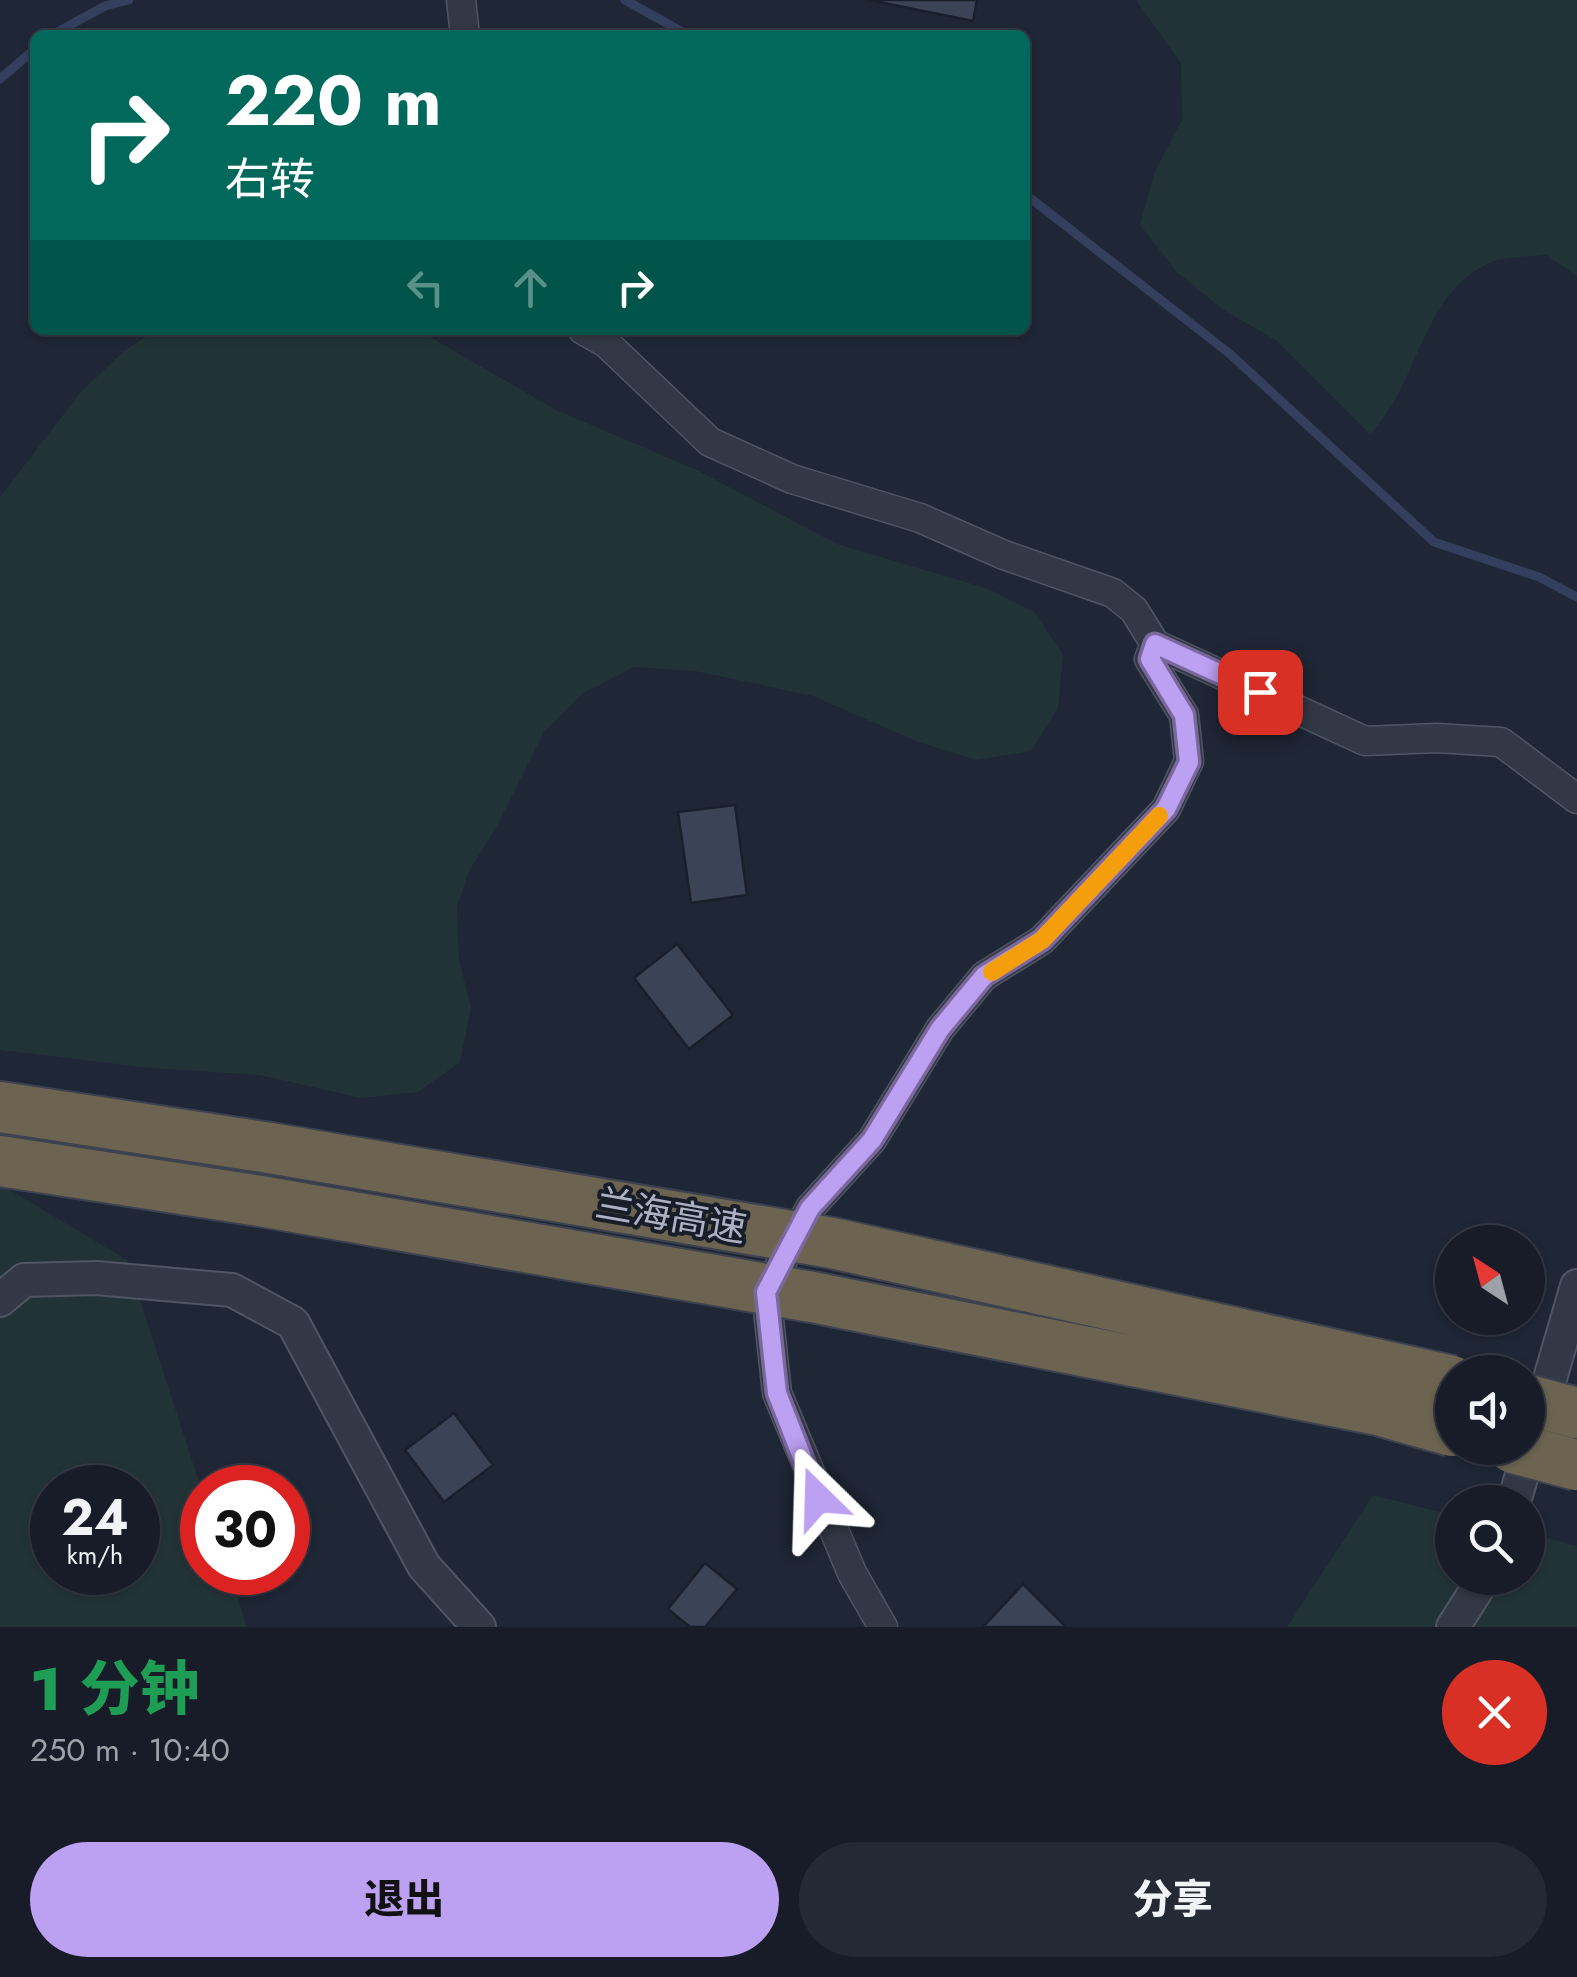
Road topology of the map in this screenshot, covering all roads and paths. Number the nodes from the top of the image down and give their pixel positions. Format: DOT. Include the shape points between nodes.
graph roads {
  1 [pos="461,0"];
  2 [pos="465,30"];
  3 [pos="592,335"];
  4 [pos="1155,644"];
  5 [pos="1577,798"];
  6 [pos="8,1108"];
  7 [pos="0,1161"];
  8 [pos="1577,1286"];
  9 [pos="0,1300"];
  10 [pos="1435,1377"];
  11 [pos="1545,1405"];
  12 [pos="1577,1413"];
  13 [pos="1435,1426"];
  14 [pos="1545,1456"];
  15 [pos="1577,1465"];
  16 [pos="1519,1485"];
  17 [pos="1473,1595"];
  18 [pos="479,1627"];
  19 [pos="883,1627"];
  20 [pos="1453,1627"];
  1 -- 2 [label="street"];
  3 -- 4 [label="street" via="710,442 792,479 920,518 1112,593 1134,610"];
  4 -- 5 [label="street" via="1365,741 1502,742"];
  4 -- 19 [label="street" via="1150,659 1184,715 1189,762 1166,809 1042,940 984,976 940,1029 872,1140 810,1208 766,1292 777,1393 852,1574"];
  6 -- 10 [label="highway, 兰海高速, bridge" via="832,1244"];
  7 -- 13 [label="highway, 兰海高速, bridge" via="812,1297"];
  8 -- 16 [label="street"];
  9 -- 18 [label="street" via="24,1280 96,1278 232,1290 293,1324 424,1566"];
  11 -- 12 [label="highway, bridge"];
  14 -- 15 [label="highway, bridge"];
  17 -- 20 [label="street"];
}
